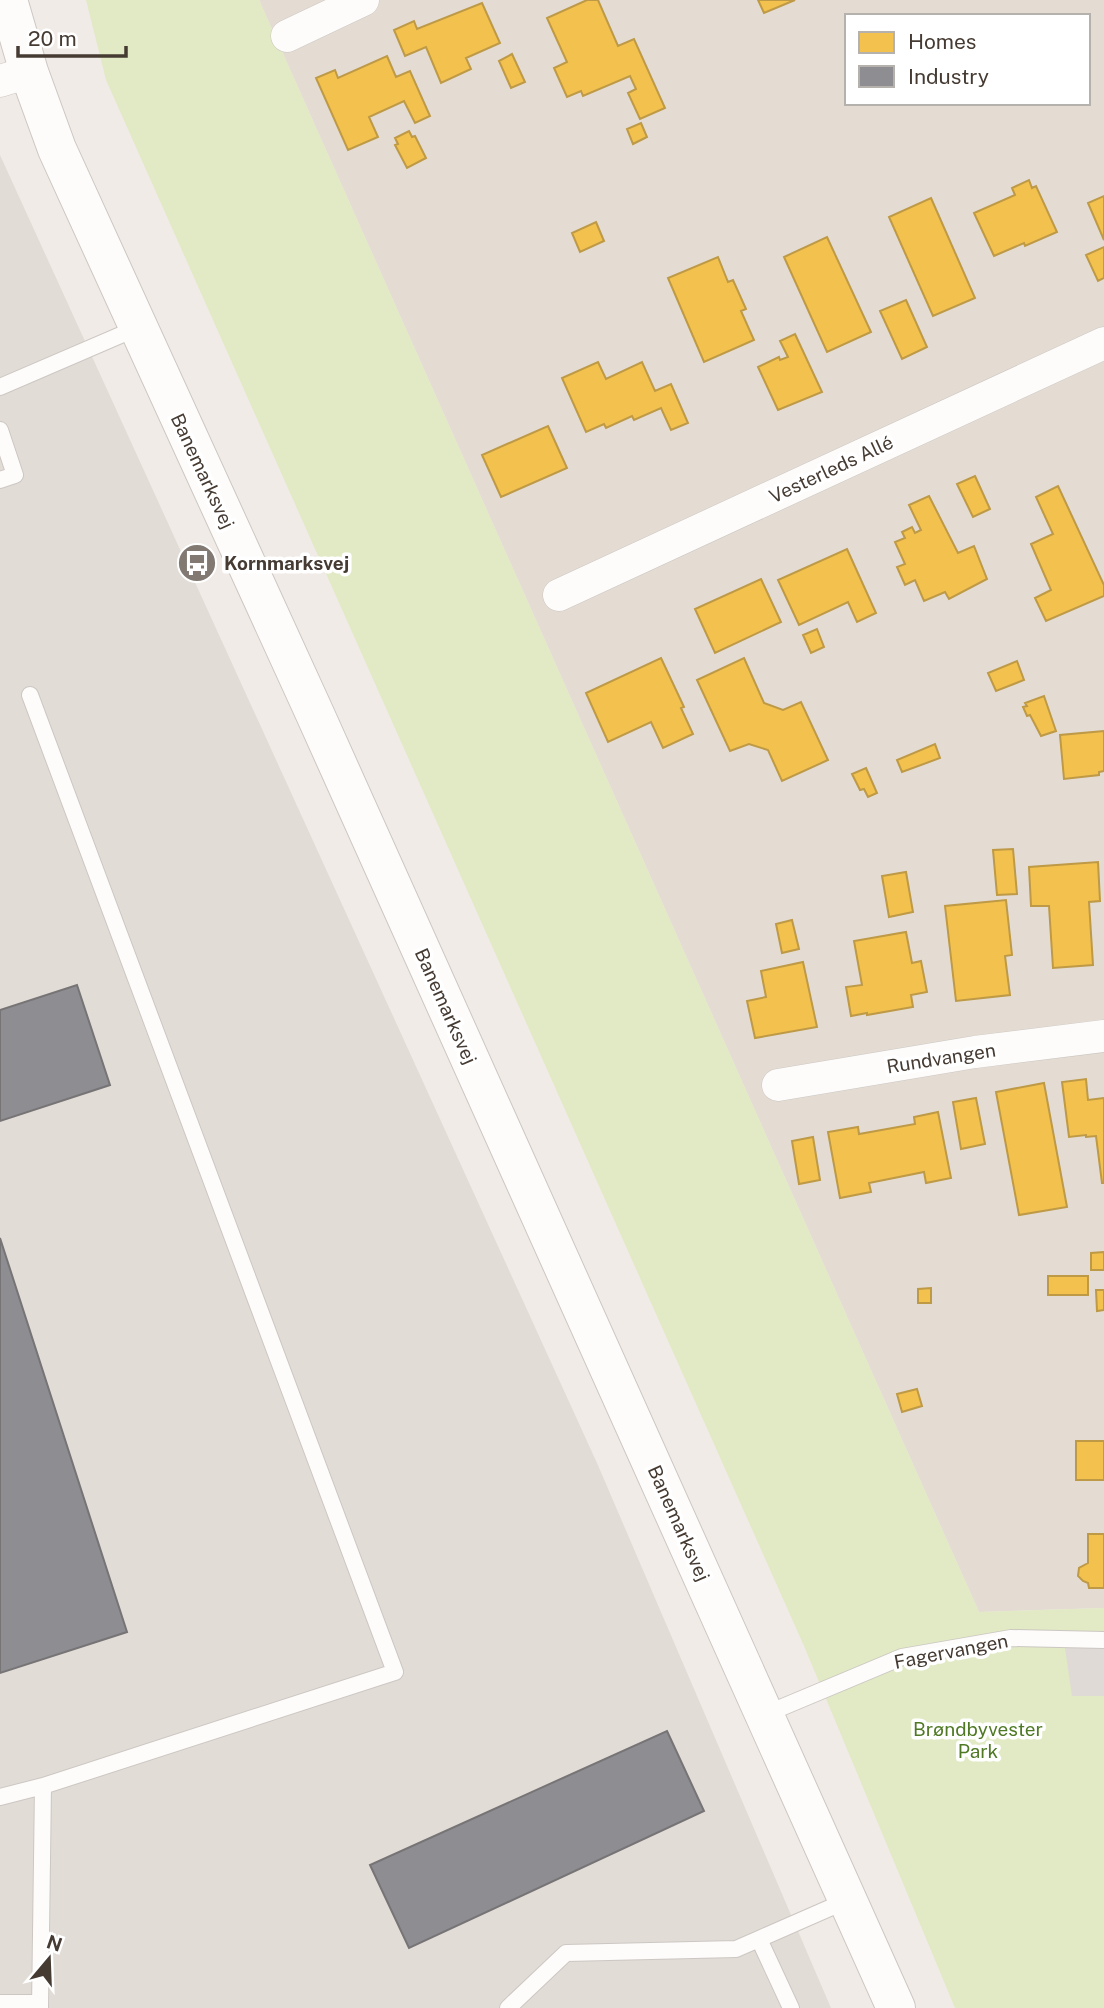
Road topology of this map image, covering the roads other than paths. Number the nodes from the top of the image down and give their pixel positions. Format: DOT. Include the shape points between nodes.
graph roads {
  1 [pos="8,0"];
  2 [pos="363,0"];
  3 [pos="287,36"];
  4 [pos="14,77"];
  5 [pos="137,328"];
  6 [pos="1104,343"];
  7 [pos="0,387"];
  8 [pos="0,430"];
  9 [pos="0,480"];
  10 [pos="559,595"];
  11 [pos="30,695"];
  12 [pos="1104,1036"];
  13 [pos="778,1084"];
  14 [pos="1104,1640"];
  15 [pos="766,1714"];
  16 [pos="44,1786"];
  17 [pos="0,1797"];
  18 [pos="848,1900"];
  19 [pos="759,1939"];
  20 [pos="0,2003"];
  21 [pos="40,2006"];
  22 [pos="508,2008"];
  23 [pos="791,2008"];
  24 [pos="896,2008"];
  1 -- 4 [label="street, Banemarksvej"];
  2 -- 3 [label="street"];
  4 -- 5 [label="street, Banemarksvej" via="57,149"];
  5 -- 7 [label="lane"];
  5 -- 15 [label="street, Banemarksvej"];
  6 -- 10 [label="street, Vesterleds Allé"];
  8 -- 9 [label="lane" via="15,475"];
  11 -- 16 [label="lane" via="395,1672"];
  12 -- 13 [label="street, Rundvangen"];
  14 -- 15 [label="lane, Fagervangen" via="1011,1638 902,1657"];
  15 -- 18 [label="street, Banemarksvej"];
  16 -- 17 [label="lane"];
  16 -- 21 [label="lane"];
  18 -- 19 [label="lane"];
  18 -- 24 [label="street, Banemarksvej"];
  19 -- 22 [label="lane" via="737,1949 566,1953"];
  19 -- 23 [label="lane"];
  20 -- 21 [label="lane"];
}
